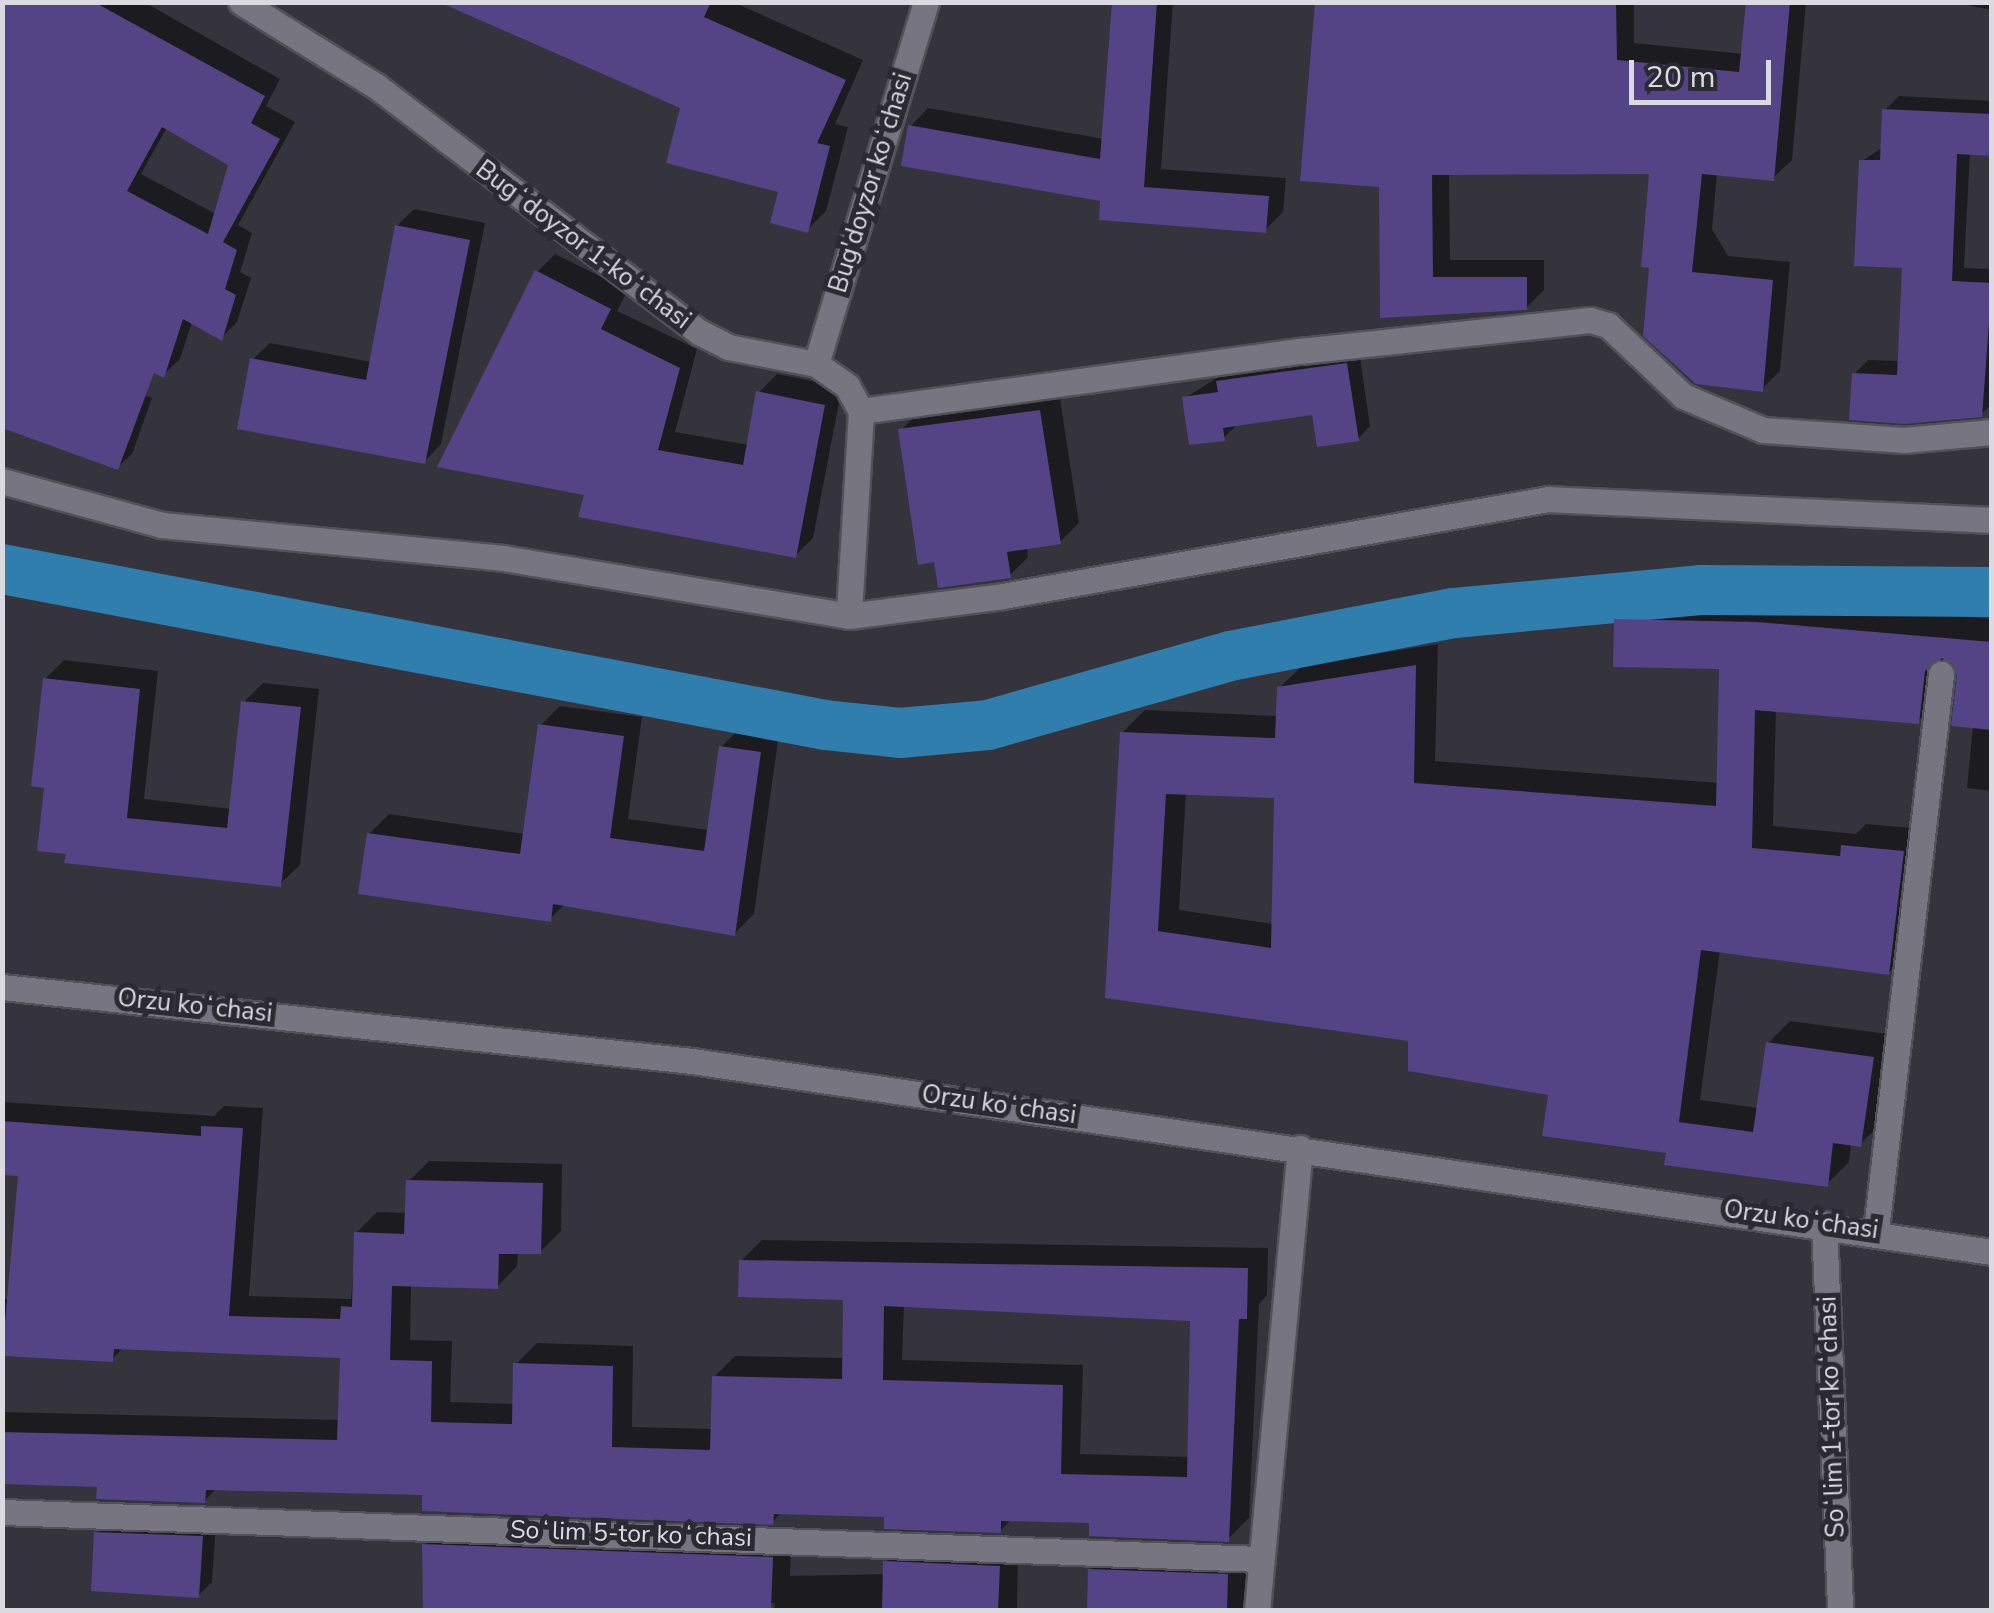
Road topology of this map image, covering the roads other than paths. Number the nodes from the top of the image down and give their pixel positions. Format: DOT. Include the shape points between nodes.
graph roads {
  1 [pos="240,2"];
  2 [pos="926,2"];
  3 [pos="816,364"];
  4 [pos="861,412"];
  5 [pos="1992,432"];
  6 [pos="2,481"];
  7 [pos="1992,520"];
  8 [pos="849,616"];
  9 [pos="1941,674"];
  10 [pos="2,986"];
  11 [pos="1300,1148"];
  12 [pos="1824,1224"];
  13 [pos="1876,1230"];
  14 [pos="1992,1252"];
  15 [pos="2,1512"];
  16 [pos="1259,1559"];
  17 [pos="1257,1610"];
  18 [pos="1840,1610"];
  1 -- 3 [label="street, Bugʻdoyzor 1-koʻchasi" via="376,86 699,332 728,347"];
  2 -- 3 [label="street, Bug'doyzor koʻchasi"];
  3 -- 4 [label="street" via="847,386"];
  4 -- 5 [label="street" via="1300,351 1590,320 1608,325 1683,396 1763,430 1904,440"];
  4 -- 8 [label="street"];
  6 -- 8 [label="street" via="162,526 503,558"];
  7 -- 8 [label="street" via="1548,499 1057,587"];
  9 -- 13 [label="street"];
  10 -- 11 [label="street, Orzu koʻchasi" via="692,1061"];
  11 -- 12 [label="street, Orzu koʻchasi"];
  11 -- 16 [label="street"];
  12 -- 13 [label="street, Orzu koʻchasi"];
  12 -- 18 [label="street, Soʻlim 1-tor koʻchasi"];
  13 -- 14 [label="street, Orzu koʻchasi"];
  15 -- 16 [label="street, Soʻlim 5-tor koʻchasi"];
  16 -- 17 [label="street"];
}
